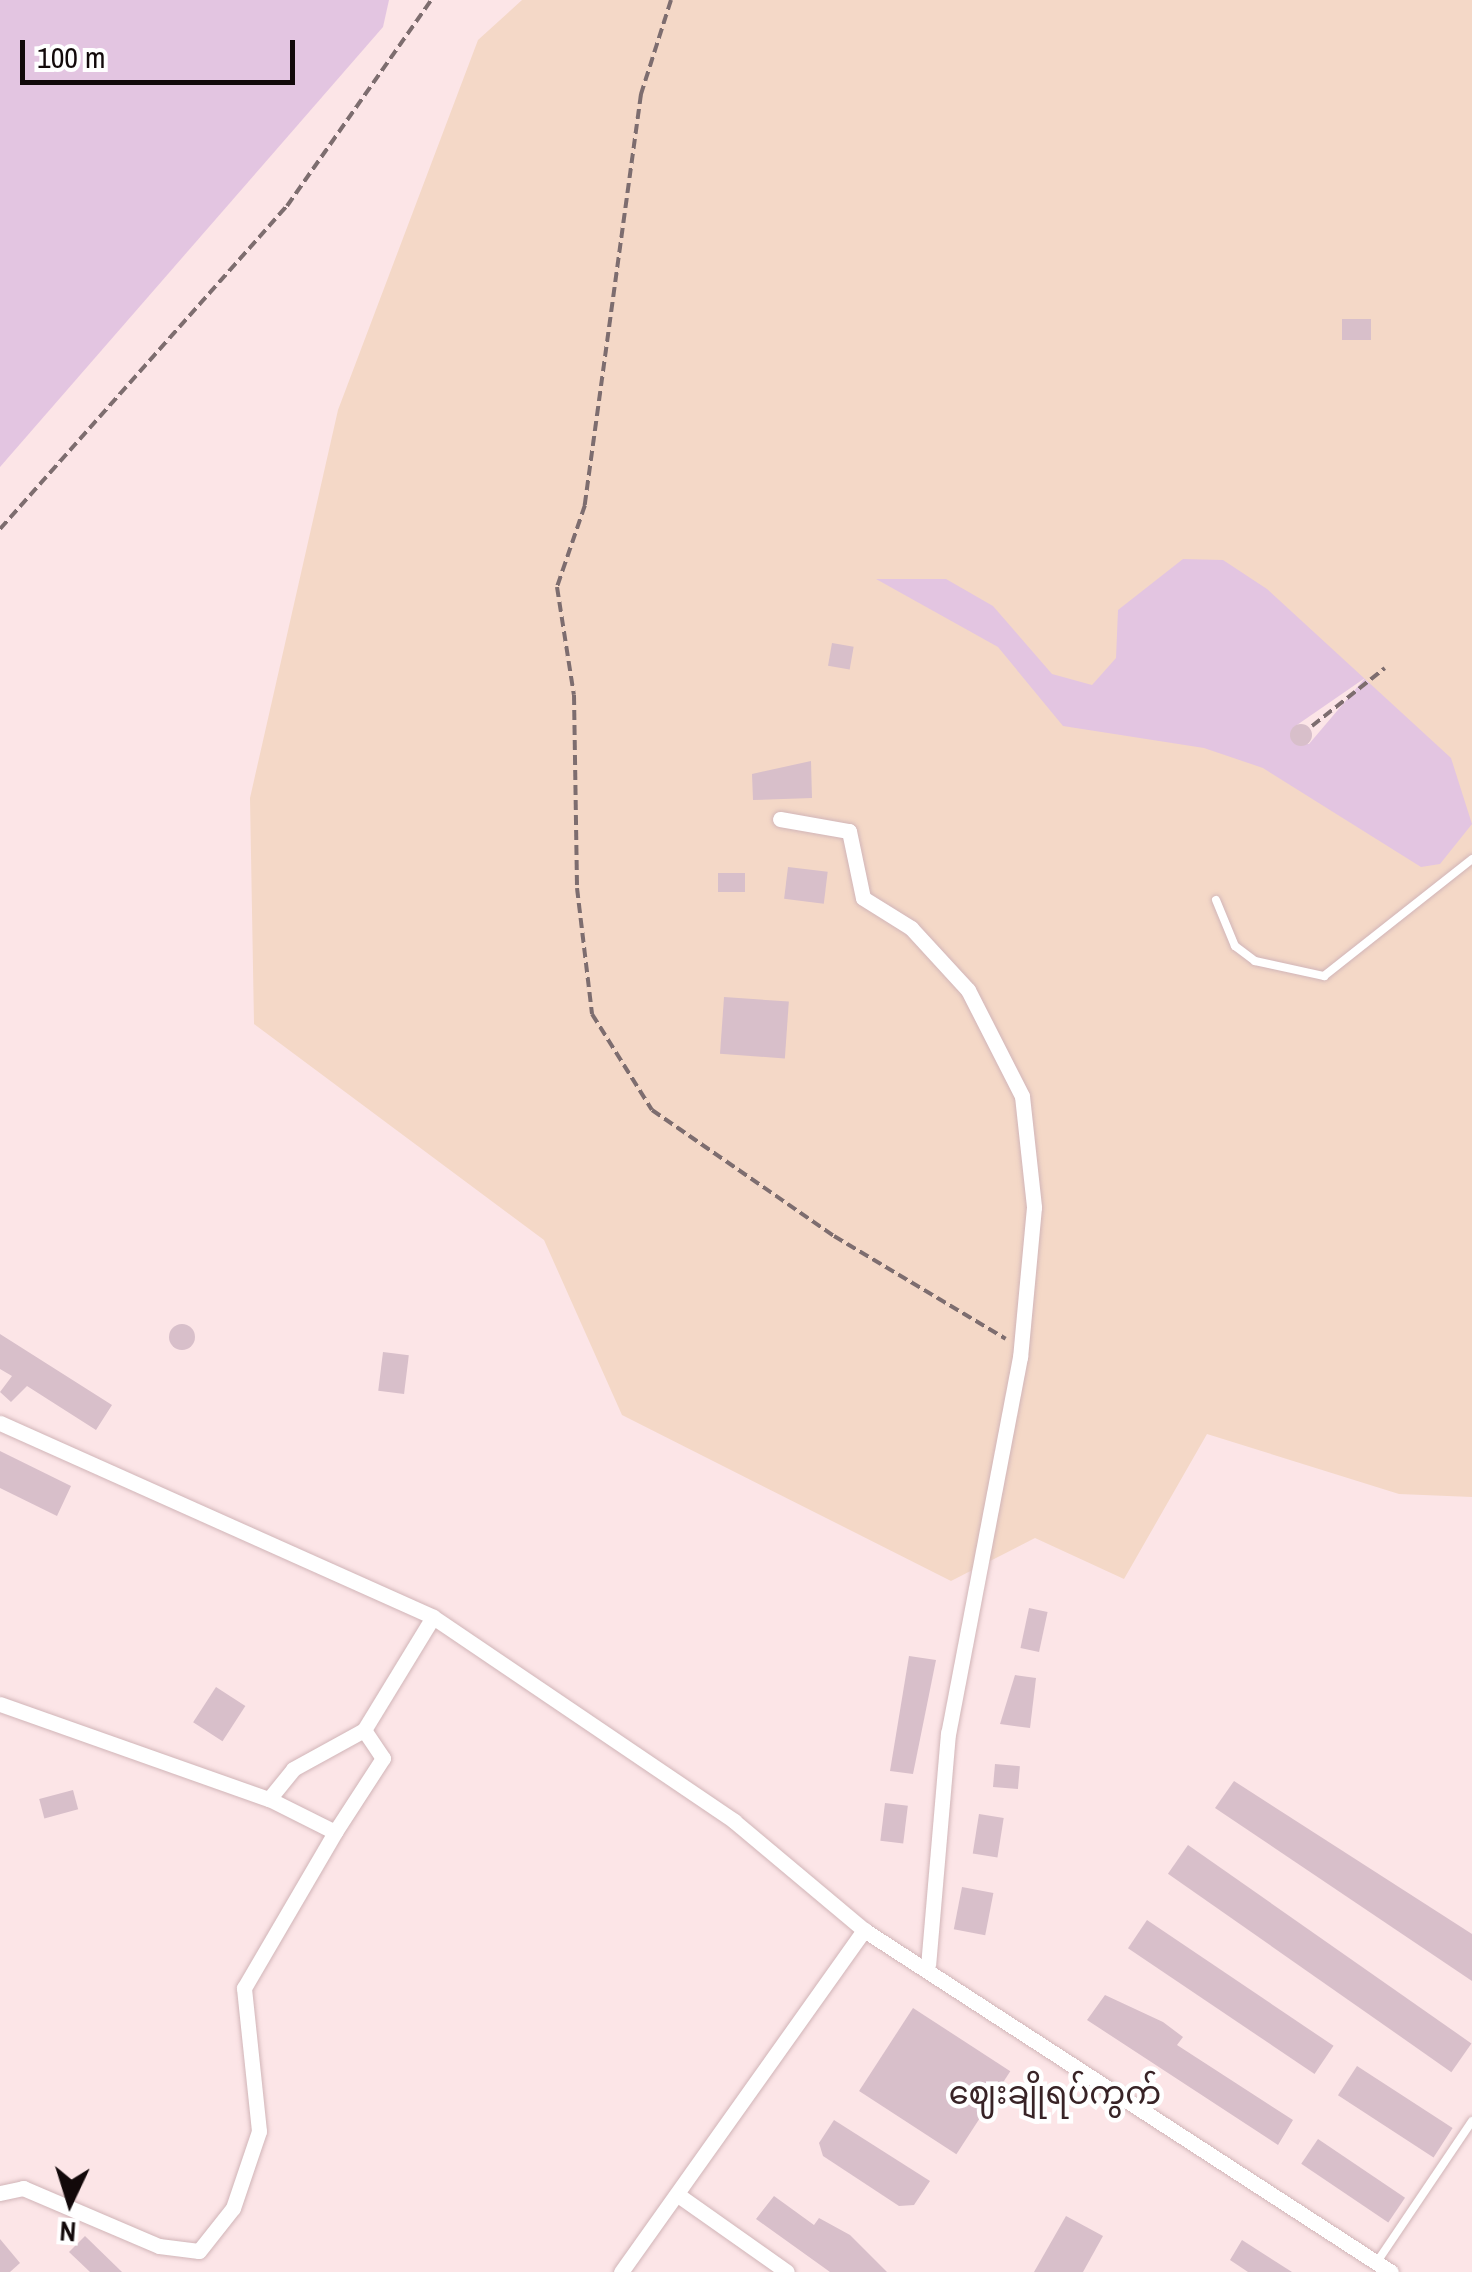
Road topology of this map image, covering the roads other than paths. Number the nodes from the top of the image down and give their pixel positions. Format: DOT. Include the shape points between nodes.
graph roads {
  1 [pos="780,818"];
  2 [pos="1472,859"];
  3 [pos="1216,900"];
  4 [pos="0,1423"];
  5 [pos="433,1617"];
  6 [pos="0,1704"];
  7 [pos="364,1730"];
  8 [pos="269,1799"];
  9 [pos="336,1832"];
  10 [pos="864,1930"];
  11 [pos="928,1964"];
  12 [pos="1472,2121"];
  13 [pos="0,2192"];
  14 [pos="678,2195"];
  15 [pos="1384,2267"];
  16 [pos="620,2272"];
  17 [pos="787,2272"];
  1 -- 11 [label="street" via="849,831 864,898 911,928 968,990 1022,1096 1034,1206 1020,1357 948,1733"];
  2 -- 3 [label="lane" via="1324,976 1255,961 1235,946"];
  4 -- 5 [label="street"];
  5 -- 7 [label="street"];
  5 -- 10 [label="street" via="734,1820"];
  6 -- 8 [label="street"];
  7 -- 8 [label="street" via="293,1769"];
  7 -- 9 [label="street" via="383,1758"];
  8 -- 9 [label="street"];
  9 -- 13 [label="street" via="244,1988 259,2132 233,2208 198,2251 159,2246 24,2188"];
  10 -- 11 [label="street"];
  10 -- 14 [label="street"];
  11 -- 15 [label="street"];
  12 -- 15 [label="lane"];
  14 -- 16 [label="street"];
  14 -- 17 [label="street"];
}
